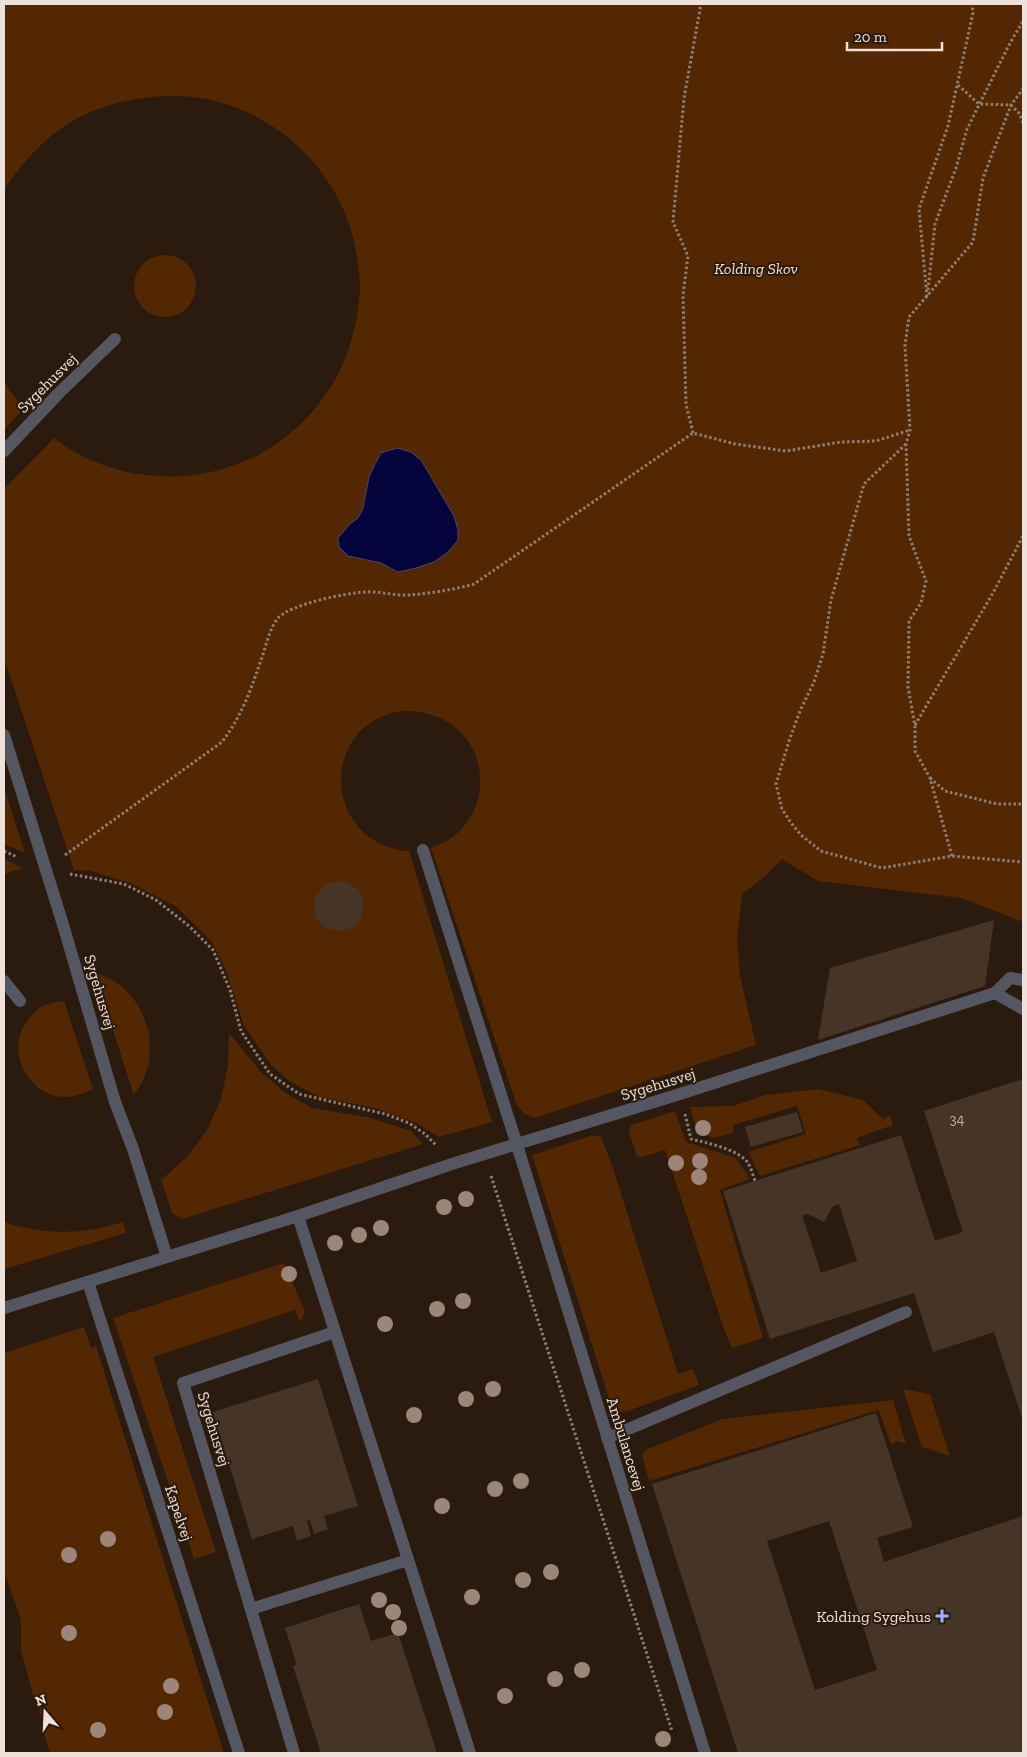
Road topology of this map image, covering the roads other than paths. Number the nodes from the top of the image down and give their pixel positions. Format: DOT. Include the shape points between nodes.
graph roads {
  1 [pos="115,339"];
  2 [pos="4,451"];
  3 [pos="4,735"];
  4 [pos="423,850"];
  5 [pos="1023,980"];
  6 [pos="4,981"];
  7 [pos="995,993"];
  8 [pos="20,1001"];
  9 [pos="1023,1008"];
  10 [pos="517,1145"];
  11 [pos="298,1216"];
  12 [pos="167,1257"];
  13 [pos="88,1282"];
  14 [pos="4,1308"];
  15 [pos="906,1312"];
  16 [pos="335,1332"];
  17 [pos="607,1438"];
  18 [pos="408,1560"];
  19 [pos="251,1609"];
  20 [pos="239,1753"];
  21 [pos="294,1753"];
  22 [pos="470,1753"];
  23 [pos="706,1753"];
  1 -- 2 [label="lane, Sygehusvej"];
  3 -- 12 [label="lane, Sygehusvej" via="115,1102"];
  4 -- 10 [label="lane, Ambulancevej"];
  5 -- 7 [label="lane, Sygehusvej" via="1010,978"];
  6 -- 8 [label="lane"];
  7 -- 9 [label="lane"];
  7 -- 10 [label="lane, Sygehusvej"];
  10 -- 11 [label="lane, Sygehusvej"];
  10 -- 17 [label="lane, Ambulancevej"];
  11 -- 12 [label="lane, Sygehusvej"];
  11 -- 16 [label="lane"];
  12 -- 13 [label="lane, Sygehusvej"];
  13 -- 14 [label="lane, Sygehusvej"];
  13 -- 20 [label="lane, Kapelvej"];
  15 -- 17 [label="lane"];
  16 -- 18 [label="lane"];
  16 -- 19 [label="lane, Sygehusvej" via="183,1384"];
  17 -- 23 [label="lane, Ambulancevej"];
  18 -- 19 [label="lane"];
  18 -- 22 [label="lane"];
  19 -- 21 [label="lane, Sygehusvej"];
}
